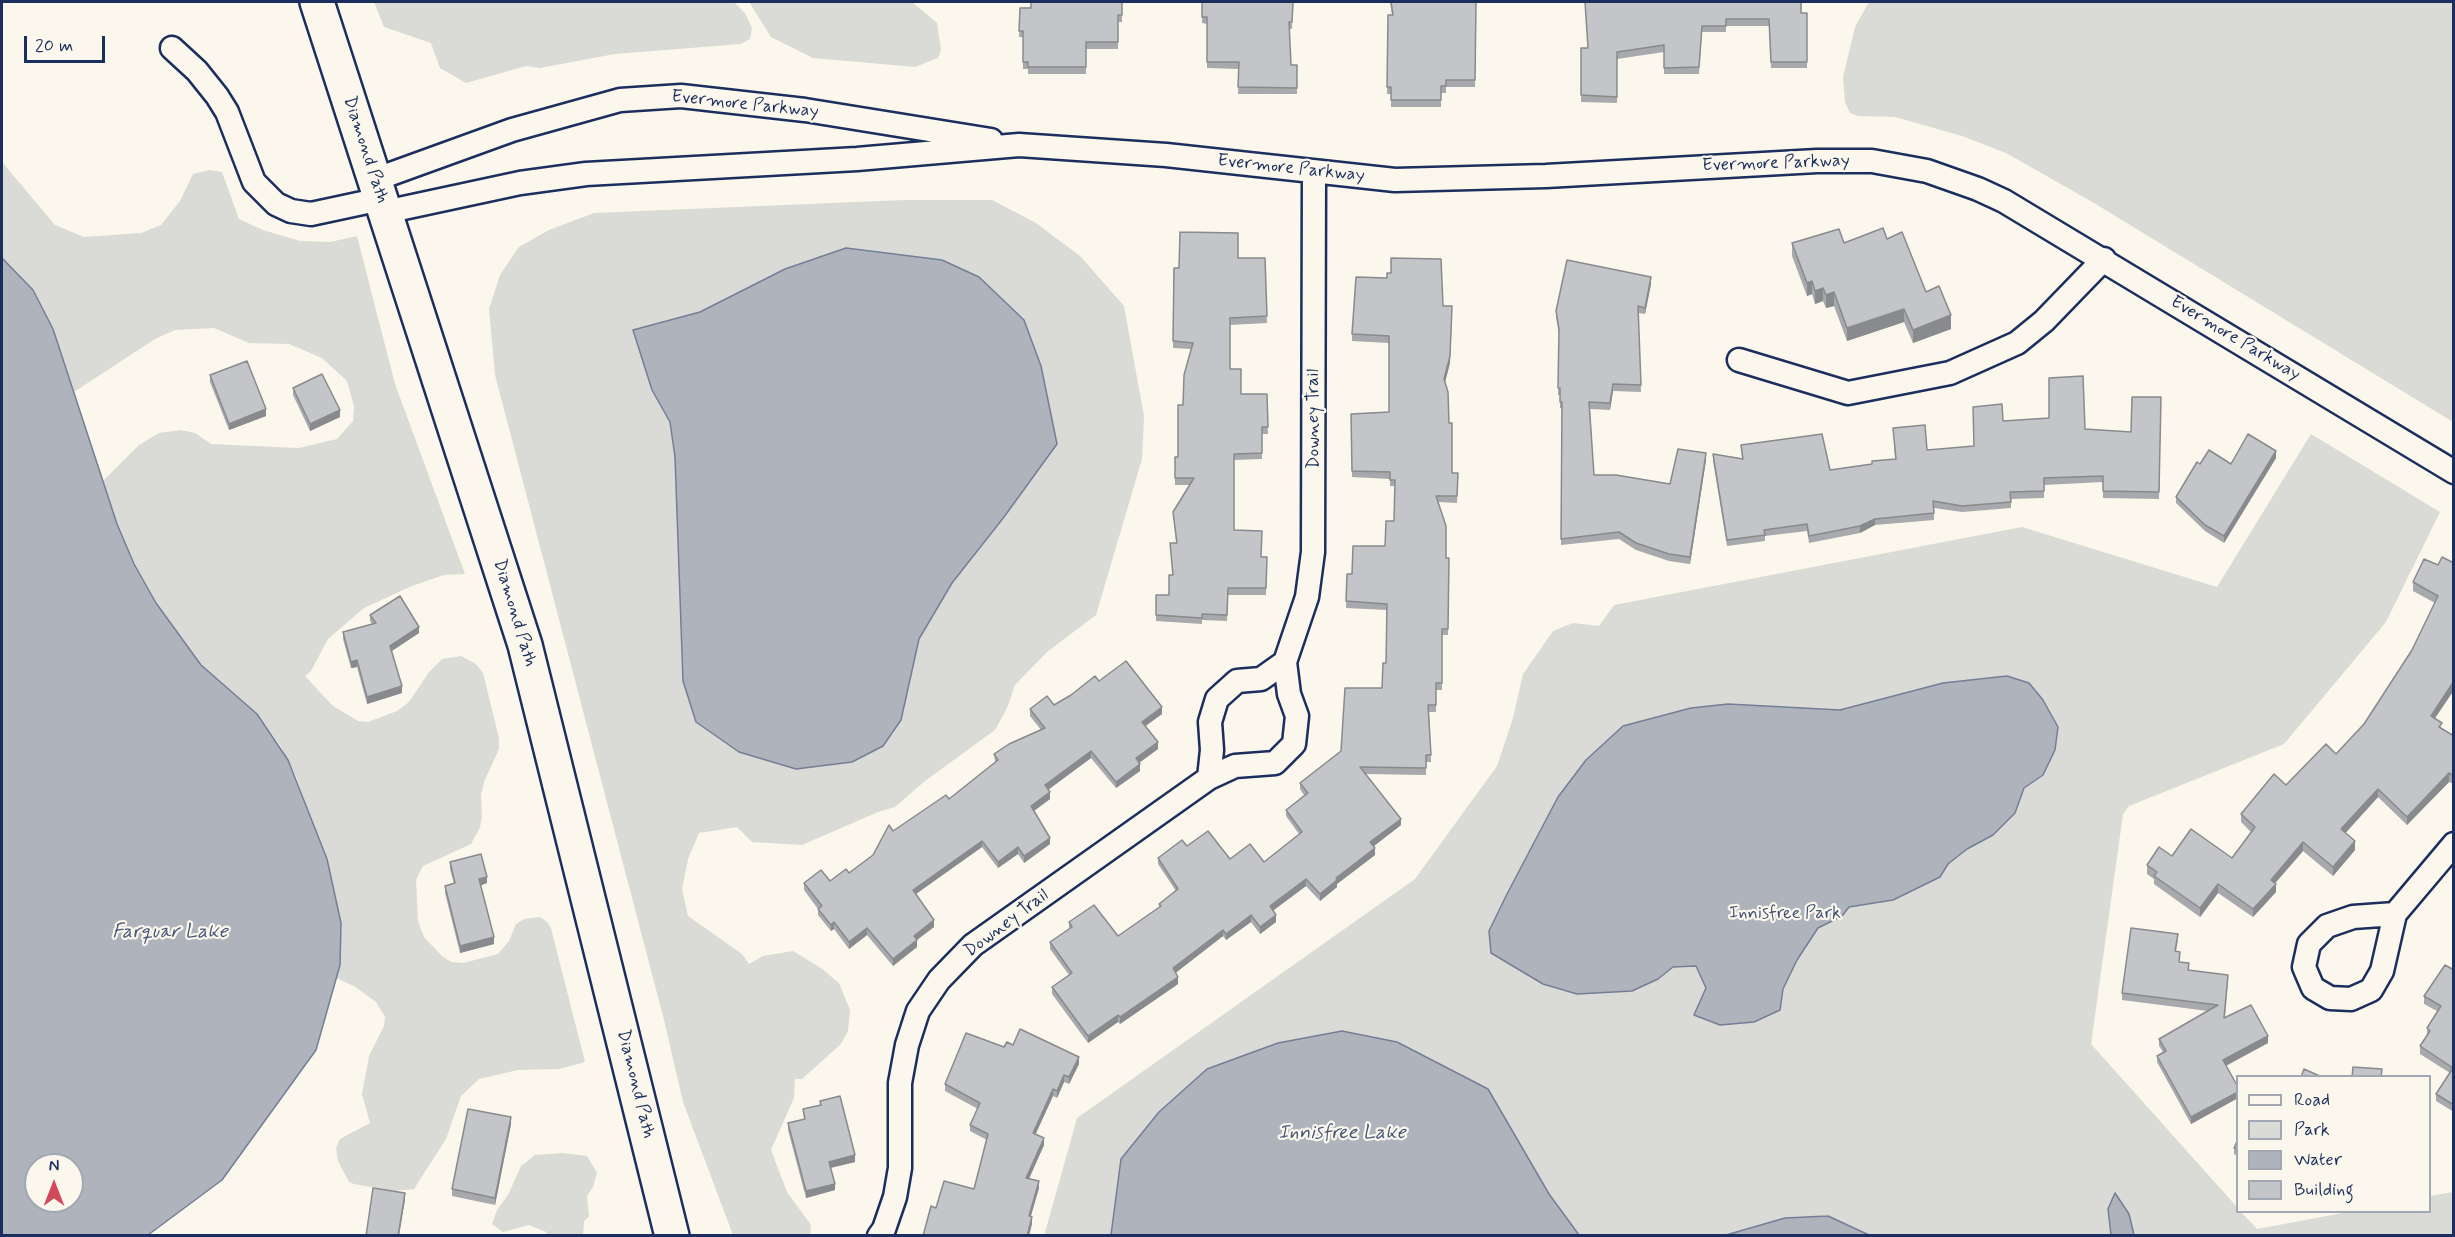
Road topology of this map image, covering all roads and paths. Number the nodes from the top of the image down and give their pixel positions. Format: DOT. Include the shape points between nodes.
graph roads {
  1 [pos="317,2"];
  2 [pos="172,48"];
  3 [pos="1019,145"];
  4 [pos="1314,172"];
  5 [pos="380,197"];
  6 [pos="2104,259"];
  7 [pos="1739,360"];
  8 [pos="2454,472"];
  9 [pos="1286,662"];
  10 [pos="1209,778"];
  11 [pos="2454,844"];
  12 [pos="2396,914"];
  13 [pos="672,1236"];
  14 [pos="879,1236"];
  1 -- 5 [label="street, Diamond Path"];
  2 -- 5 [label="street" via="198,71 217,96 255,182 276,204 311,214"];
  3 -- 4 [label="street, Evermore Parkway" via="1166,155"];
  3 -- 5 [label="street, Evermore Parkway" via="857,159 586,174"];
  3 -- 5 [label="street, Evermore Parkway" via="805,110 681,96 620,100 512,129"];
  4 -- 6 [label="street, Evermore Parkway" via="1395,180 1872,161 1927,171 1978,189"];
  4 -- 9 [label="street, Downey Trail" via="1313,552 1307,597"];
  5 -- 13 [label="street, Diamond Path" via="525,645"];
  6 -- 7 [label="street" via="2017,343 1950,373 1848,393"];
  6 -- 8 [label="street, Evermore Parkway"];
  9 -- 10 [label="street" via="1261,679 1237,681 1217,699 1210,722"];
  9 -- 10 [label="street, Downey Trail" via="1289,694 1297,716 1294,744 1275,763 1235,766"];
  10 -- 14 [label="street, Downey Trail" via="974,945 939,980 918,1011 907,1045 900,1083 900,1168 895,1197"];
  11 -- 12 [label="street"];
  12 -- 12 [label="street" via="2382,971 2372,990 2351,999 2330,998 2313,988 2304,967 2309,944 2327,926 2353,918"];
}
